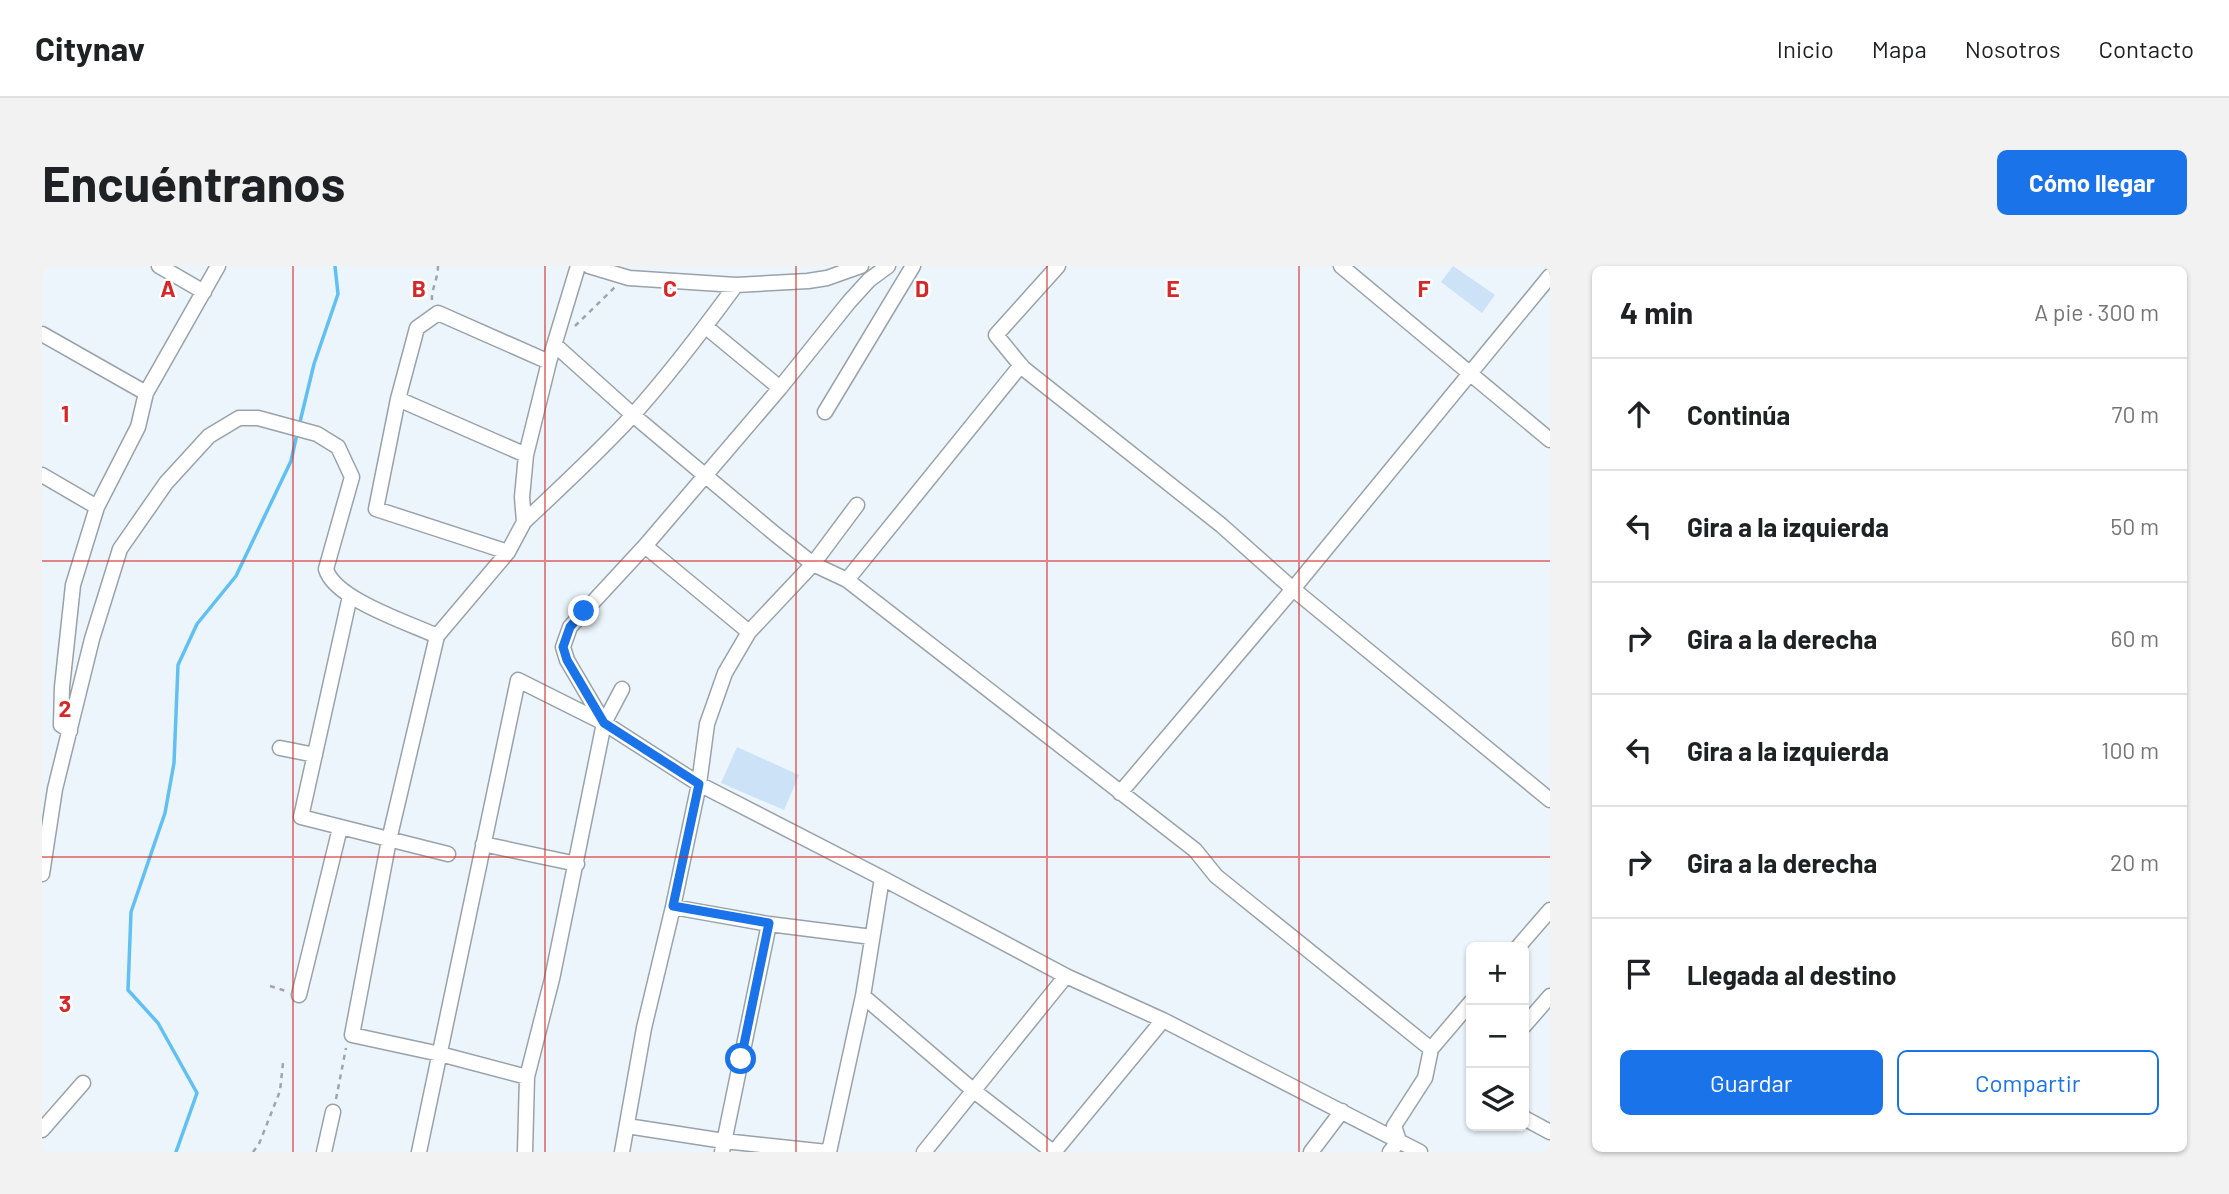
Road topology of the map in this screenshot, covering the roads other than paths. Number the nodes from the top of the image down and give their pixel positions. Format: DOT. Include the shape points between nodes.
graph roads {
  1 [pos="159,266"];
  2 [pos="218,266"];
  3 [pos="578,266"];
  4 [pos="589,266"];
  5 [pos="862,266"];
  6 [pos="888,266"];
  7 [pos="913,266"];
  8 [pos="1058,266"];
  9 [pos="1341,266"];
  10 [pos="1550,276"];
  11 [pos="736,285"];
  12 [pos="204,292"];
  13 [pos="706,327"];
  14 [pos="42,334"];
  15 [pos="555,345"];
  16 [pos="549,362"];
  17 [pos="1021,365"];
  18 [pos="1469,374"];
  19 [pos="780,388"];
  20 [pos="146,393"];
  21 [pos="398,399"];
  22 [pos="825,412"];
  23 [pos="633,415"];
  24 [pos="1550,440"];
  25 [pos="526,455"];
  26 [pos="42,475"];
  27 [pos="705,476"];
  28 [pos="857,505"];
  29 [pos="97,506"];
  30 [pos="524,522"];
  31 [pos="645,546"];
  32 [pos="508,552"];
  33 [pos="814,564"];
  34 [pos="847,580"];
  35 [pos="1293,589"];
  36 [pos="350,596"];
  37 [pos="749,632"];
  38 [pos="437,636"];
  39 [pos="622,688"];
  40 [pos="604,723"];
  41 [pos="69,731"];
  42 [pos="280,748"];
  43 [pos="315,755"];
  44 [pos="699,784"];
  45 [pos="1120,793"];
  46 [pos="1550,800"];
  47 [pos="340,828"];
  48 [pos="389,840"];
  49 [pos="484,844"];
  50 [pos="448,854"];
  51 [pos="577,864"];
  52 [pos="42,874"];
  53 [pos="883,878"];
  54 [pos="673,906"];
  55 [pos="1550,910"];
  56 [pos="769,923"];
  57 [pos="872,937"];
  58 [pos="1522,942"];
  59 [pos="1066,976"];
  60 [pos="299,995"];
  61 [pos="863,996"];
  62 [pos="1550,996"];
  63 [pos="1469,1005"];
  64 [pos="1163,1020"];
  65 [pos="1529,1020"];
  66 [pos="1432,1049"];
  67 [pos="440,1054"];
  68 [pos="527,1077"];
  69 [pos="82,1083"];
  70 [pos="974,1091"];
  71 [pos="1342,1111"];
  72 [pos="333,1112"];
  73 [pos="1529,1121"];
  74 [pos="628,1126"];
  75 [pos="42,1130"];
  76 [pos="1550,1132"];
  77 [pos="723,1147"];
  78 [pos="1395,1147"];
  79 [pos="324,1152"];
  80 [pos="419,1152"];
  81 [pos="525,1152"];
  82 [pos="622,1152"];
  83 [pos="828,1152"];
  84 [pos="924,1152"];
  85 [pos="1054,1152"];
  86 [pos="1311,1152"];
  87 [pos="1419,1152"];
  1 -- 12 [label="street"];
  2 -- 12 [label="street"];
  3 -- 15 [label="street"];
  4 -- 11 [label="street" via="625,276"];
  5 -- 11 [label="street" via="808,281"];
  6 -- 19 [label="street" via="849,302"];
  7 -- 22 [label="street"];
  8 -- 17 [label="street" via="996,335"];
  9 -- 18 [label="street"];
  10 -- 18 [label="street"];
  11 -- 13 [label="street"];
  12 -- 20 [label="street"];
  13 -- 19 [label="street"];
  13 -- 23 [label="street"];
  14 -- 20 [label="street"];
  15 -- 16 [label="street"];
  15 -- 23 [label="street"];
  16 -- 21 [label="street" via="438,313 417,328"];
  16 -- 25 [label="street"];
  17 -- 34 [label="street"];
  17 -- 35 [label="street" via="1221,525"];
  18 -- 24 [label="street"];
  18 -- 35 [label="street"];
  19 -- 27 [label="street"];
  20 -- 29 [label="street" via="138,427"];
  21 -- 25 [label="street"];
  21 -- 32 [label="street" via="376,509"];
  23 -- 27 [label="street"];
  23 -- 30 [label="street"];
  25 -- 30 [label="street"];
  26 -- 29 [label="street"];
  27 -- 31 [label="street"];
  27 -- 33 [label="street"];
  28 -- 33 [label="street"];
  29 -- 41 [label="street" via="74,585 62,687 61,725"];
  30 -- 32 [label="street"];
  31 -- 37 [label="street"];
  31 -- 40 [label="street" via="570,627 563,647"];
  32 -- 38 [label="street"];
  33 -- 34 [label="street"];
  33 -- 37 [label="street"];
  34 -- 45 [label="street"];
  35 -- 45 [label="street"];
  35 -- 46 [label="street"];
  36 -- 38 [label="street"];
  36 -- 41 [label="street" via="328,577 326,569 352,477 338,447 317,434 258,418 239,418 209,436 166,483 120,549"];
  36 -- 43 [label="street"];
  37 -- 44 [label="street" via="725,673 707,724"];
  38 -- 48 [label="street"];
  39 -- 40 [label="street"];
  40 -- 44 [label="street"];
  40 -- 49 [label="street" via="519,680"];
  40 -- 51 [label="street"];
  41 -- 52 [label="street"];
  42 -- 43 [label="street"];
  43 -- 47 [label="street" via="301,817"];
  44 -- 53 [label="street"];
  44 -- 54 [label="street"];
  45 -- 66 [label="street" via="1195,850 1216,876"];
  47 -- 48 [label="street"];
  47 -- 60 [label="street"];
  48 -- 50 [label="street"];
  48 -- 67 [label="street" via="352,1035"];
  49 -- 51 [label="street"];
  49 -- 67 [label="street"];
  51 -- 68 [label="street"];
  53 -- 57 [label="street"];
  53 -- 59 [label="street"];
  54 -- 56 [label="street"];
  54 -- 74 [label="street" via="644,1028"];
  55 -- 58 [label="street"];
  56 -- 57 [label="street"];
  56 -- 77 [label="street"];
  57 -- 61 [label="street"];
  59 -- 64 [label="street"];
  59 -- 70 [label="street"];
  61 -- 70 [label="street"];
  61 -- 83 [label="street"];
  62 -- 65 [label="street"];
  63 -- 66 [label="street"];
  64 -- 71 [label="street"];
  64 -- 85 [label="street"];
  66 -- 78 [label="street" via="1425,1078 1394,1126"];
  67 -- 68 [label="street"];
  67 -- 80 [label="street"];
  68 -- 81 [label="street"];
  69 -- 75 [label="street"];
  70 -- 84 [label="street"];
  70 -- 85 [label="street"];
  71 -- 78 [label="street"];
  71 -- 86 [label="street"];
  72 -- 79 [label="street"];
  73 -- 76 [label="street"];
  74 -- 77 [label="street"];
  74 -- 82 [label="street"];
  77 -- 83 [label="street"];
  78 -- 87 [label="street"];
}
